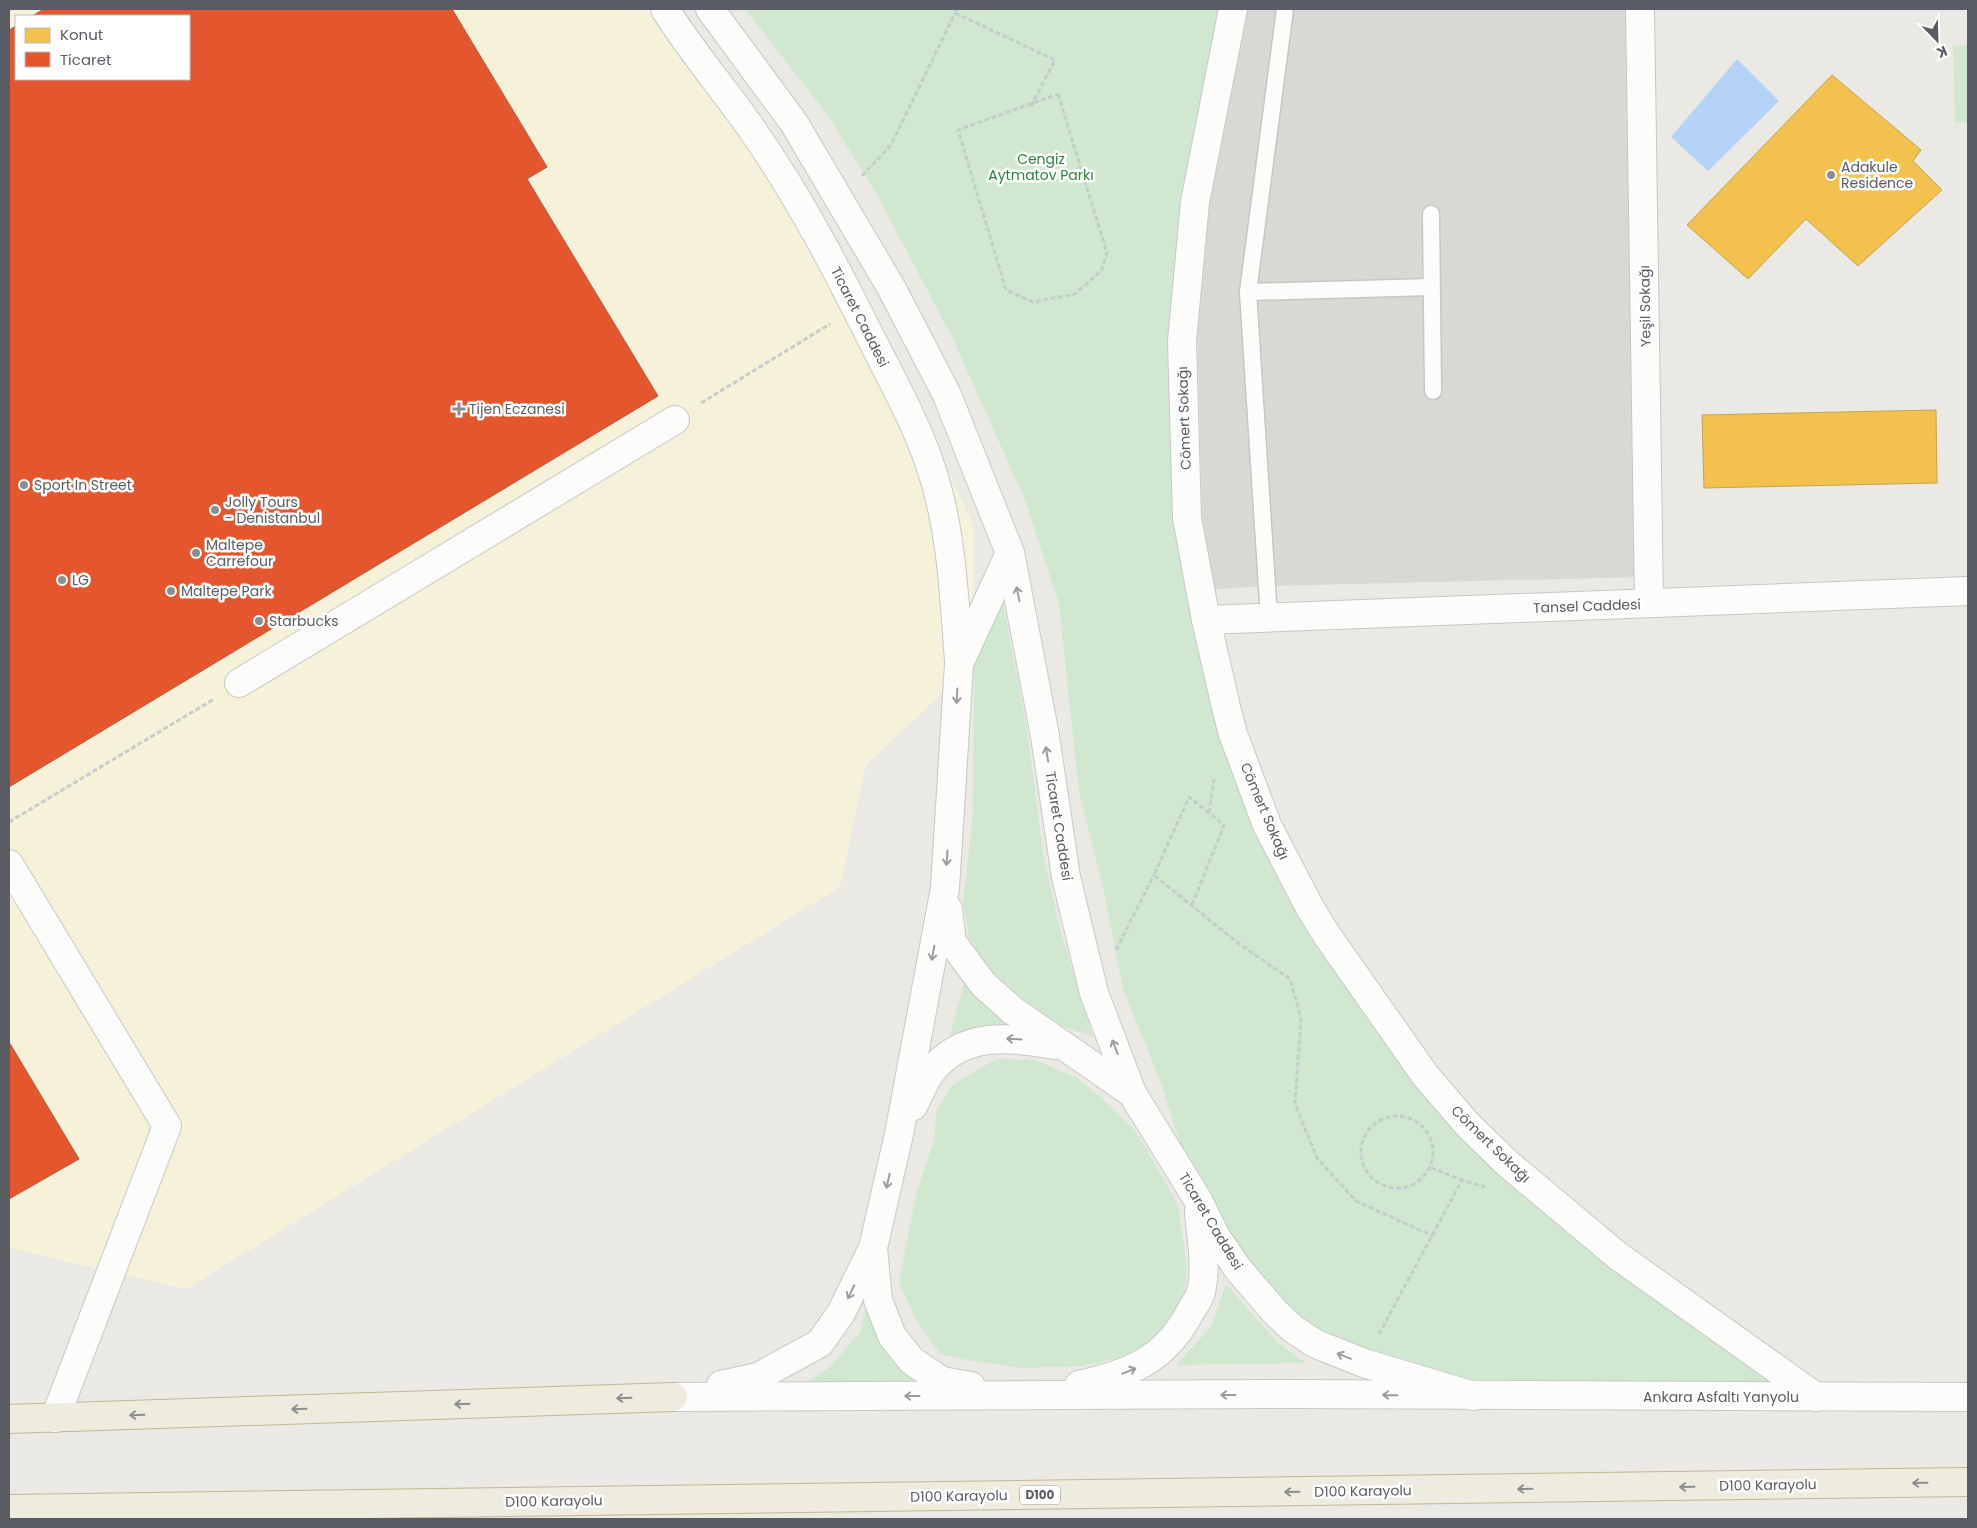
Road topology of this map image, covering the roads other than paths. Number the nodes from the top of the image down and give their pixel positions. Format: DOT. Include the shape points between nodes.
graph roads {
  1 [pos="665,9"];
  2 [pos="710,9"];
  3 [pos="1233,9"];
  4 [pos="1285,9"];
  5 [pos="1640,9"];
  6 [pos="1431,214"];
  7 [pos="1431,287"];
  8 [pos="1248,292"];
  9 [pos="1433,391"];
  10 [pos="675,420"];
  11 [pos="1010,553"];
  12 [pos="1968,591"];
  13 [pos="1649,604"];
  14 [pos="1270,618"];
  15 [pos="1206,620"];
  16 [pos="959,664"];
  17 [pos="239,683"];
  18 [pos="9,864"];
  19 [pos="945,888"];
  20 [pos="1062,1046"];
  21 [pos="1132,1093"];
  22 [pos="899,1134"];
  23 [pos="1198,1200"];
  24 [pos="873,1248"];
  25 [pos="673,1396"];
  26 [pos="1031,1396"];
  27 [pos="1474,1396"];
  28 [pos="1816,1397"];
  29 [pos="1968,1397"];
  30 [pos="9,1412"];
  31 [pos="55,1418"];
  32 [pos="9,1419"];
  33 [pos="1968,1482"];
  34 [pos="9,1497"];
  35 [pos="111,1508"];
  36 [pos="9,1509"];
  1 -- 16 [label="street, Ticaret Caddesi" via="685,41 752,128 811,222 905,406 931,468 947,538"];
  2 -- 11 [label="street, Ticaret Caddesi" via="794,123 892,289 947,395"];
  3 -- 15 [label="street, Cömert Sokağı" via="1196,202 1182,341 1187,518"];
  4 -- 8 [label="lane"];
  5 -- 13 [label="street, Yeşil Sokağı"];
  6 -- 7 [label="lane"];
  7 -- 8 [label="lane"];
  7 -- 9 [label="lane"];
  8 -- 14 [label="lane"];
  10 -- 17 [label="street"];
  11 -- 16 [label="street, Ticaret Caddesi"];
  21 -- 11 [label="street, Ticaret Caddesi, one-way" via="1094,993 1066,877 1045,736"];
  12 -- 13 [label="street, Tansel Caddesi"];
  13 -- 14 [label="street, Tansel Caddesi"];
  14 -- 15 [label="street, Tansel Caddesi"];
  15 -- 28 [label="street, Cömert Sokağı" via="1233,734 1268,825 1326,934 1425,1075 1467,1124 1507,1163 1618,1256"];
  16 -- 19 [label="street, Ticaret Caddesi, one-way"];
  18 -- 31 [label="street" via="167,1126"];
  19 -- 20 [label="street, Ticaret Caddesi" via="952,942 983,984 1012,1010"];
  19 -- 22 [label="street, Ticaret Caddesi, one-way"];
  20 -- 21 [label="street, Ticaret Caddesi"];
  20 -- 22 [label="street, Ticaret Caddesi, one-way" via="999,1039 974,1042 950,1052 930,1073"];
  21 -- 23 [label="street, Ticaret Caddesi"];
  22 -- 24 [label="street, Ticaret Caddesi, one-way"];
  26 -- 23 [label="street, one-way" via="1112,1378 1153,1357 1172,1340 1201,1293"];
  27 -- 23 [label="street, Ticaret Caddesi, one-way" via="1364,1364 1316,1344 1293,1329 1238,1269 1215,1235"];
  24 -- 25 [label="street, Ticaret Caddesi, one-way" via="840,1313 820,1343 758,1377"];
  24 -- 26 [label="street" via="878,1300 892,1336 912,1360 942,1381"];
  26 -- 25 [label="street, one-way"];
  25 -- 31 [label="highway, one-way"];
  27 -- 26 [label="street, Ankara Asfaltı Yanyolu, one-way"];
  27 -- 28 [label="street, Ankara Asfaltı Yanyolu"];
  28 -- 29 [label="street, Ankara Asfaltı Yanyolu"];
  30 -- 31 [label="highway"];
  31 -- 32 [label="highway"];
  33 -- 35 [label="highway, D100 Karayolu / D100, one-way"];
  34 -- 35 [label="highway"];
  35 -- 36 [label="highway, D100 Karayolu / D100"];
}
